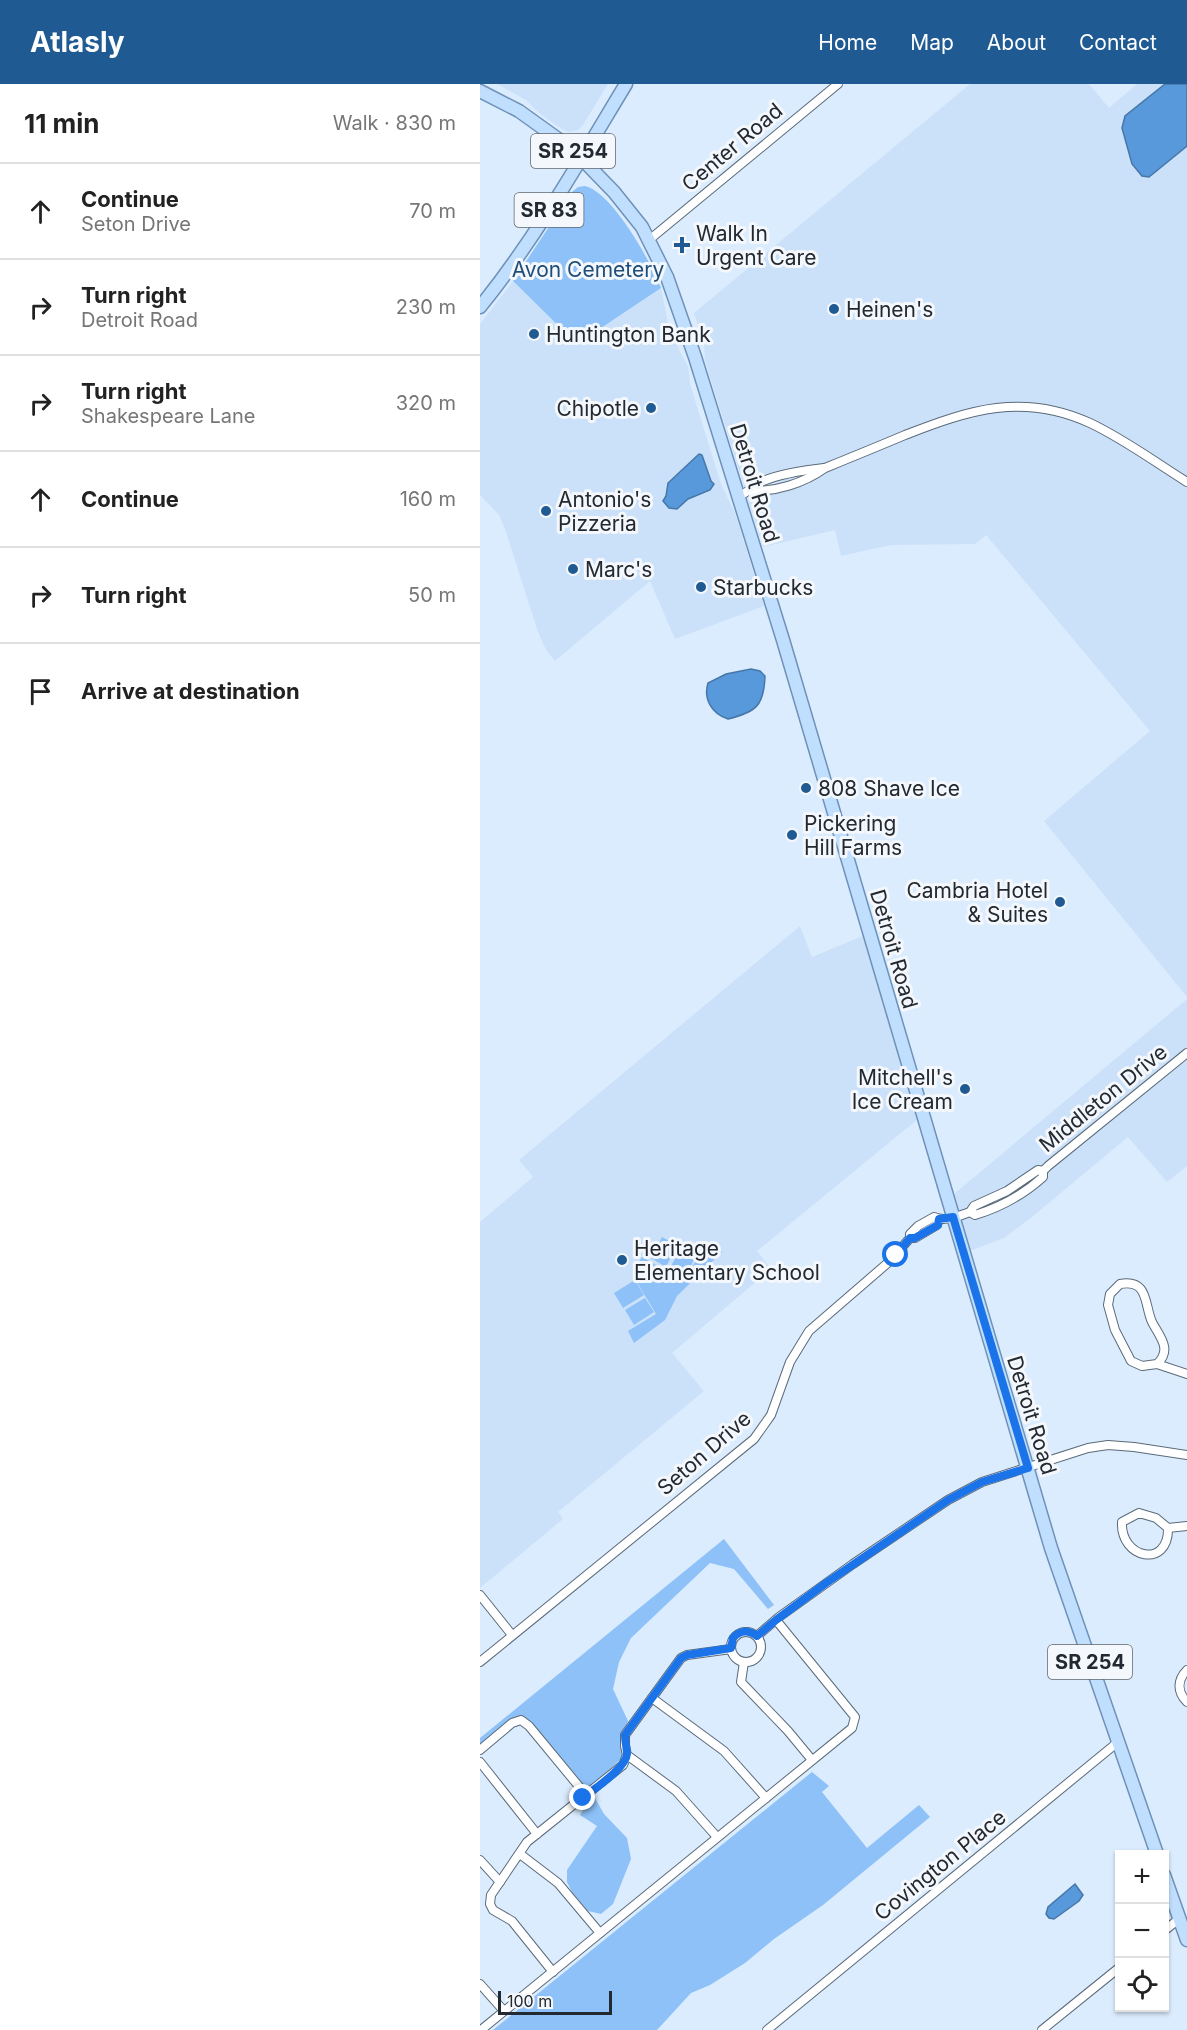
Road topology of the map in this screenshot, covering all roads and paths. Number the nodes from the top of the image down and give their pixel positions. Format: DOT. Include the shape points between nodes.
graph roads {
  1 [pos="626,84"];
  2 [pos="838,84"];
  3 [pos="480,91"];
  4 [pos="581,158"];
  5 [pos="650,240"];
  6 [pos="480,307"];
  7 [pos="1187,483"];
  8 [pos="744,494"];
  9 [pos="1187,1053"];
  10 [pos="953,1217"];
  11 [pos="1157,1364"];
  12 [pos="1187,1374"];
  13 [pos="1187,1455"];
  14 [pos="1028,1468"];
  15 [pos="1187,1526"];
  16 [pos="1168,1528"];
  17 [pos="480,1595"];
  18 [pos="776,1620"];
  19 [pos="512,1635"];
  20 [pos="757,1636"];
  21 [pos="731,1648"];
  22 [pos="480,1662"];
  23 [pos="744,1662"];
  24 [pos="1187,1670"];
  25 [pos="652,1698"];
  26 [pos="1187,1702"];
  27 [pos="1118,1742"];
  28 [pos="480,1750"];
  29 [pos="627,1755"];
  30 [pos="812,1760"];
  31 [pos="480,1762"];
  32 [pos="586,1795"];
  33 [pos="766,1798"];
  34 [pos="537,1834"];
  35 [pos="717,1838"];
  36 [pos="1157,1850"];
  37 [pos="520,1854"];
  38 [pos="480,1860"];
  39 [pos="500,1882"];
  40 [pos="1169,1888"];
  41 [pos="1180,1918"];
  42 [pos="1169,1926"];
  43 [pos="600,1933"];
  44 [pos="1187,1940"];
  45 [pos="1115,1970"];
  46 [pos="553,1972"];
  47 [pos="480,1984"];
  48 [pos="504,2011"];
  49 [pos="481,2030"];
  50 [pos="767,2030"];
  51 [pos="1042,2030"];
  1 -- 4 [label="main road, SR 83"];
  2 -- 5 [label="street, Center Road"];
  3 -- 4 [label="main road, Detroit Road / SR 254" via="519,111"];
  4 -- 5 [label="main road, Detroit Road / SR 254" via="614,192"];
  4 -- 6 [label="main road, SR 83" via="511,268"];
  5 -- 8 [label="main road, Detroit Road / SR 254" via="677,304"];
  7 -- 8 [label="street" via="1089,423 1051,411 1006,407 968,412 825,468 808,479"];
  8 -- 10 [label="main road, Detroit Road / SR 254" via="783,640"];
  9 -- 10 [label="street, Middleton Drive" via="1042,1171 974,1206 970,1212"];
  10 -- 14 [label="main road, Detroit Road / SR 254"];
  10 -- 19 [label="street, Seton Drive" via="934,1217 918,1226 880,1270 814,1325 790,1362 771,1414 754,1439"];
  11 -- 11 [label="street" via="1142,1366 1131,1361 1115,1330 1107,1299 1120,1284 1134,1284 1146,1296 1152,1322 1165,1346"];
  11 -- 12 [label="street"];
  13 -- 14 [label="street" via="1108,1445"];
  14 -- 18 [label="street" via="982,1482 948,1500"];
  14 -- 27 [label="main road, Detroit Road / SR 254" via="1051,1548"];
  15 -- 16 [label="street"];
  16 -- 16 [label="street" via="1156,1518 1139,1513 1121,1526 1129,1545 1143,1556 1164,1546"];
  17 -- 19 [label="street"];
  18 -- 20 [label="street"];
  18 -- 30 [label="street" via="855,1717 852,1728"];
  19 -- 22 [label="street, Seton Drive"];
  20 -- 21 [label="street" via="748,1631 739,1633"];
  20 -- 23 [label="street" via="762,1646 760,1653 753,1661"];
  21 -- 23 [label="street" via="736,1658"];
  21 -- 25 [label="street" via="681,1658"];
  23 -- 30 [label="street" via="741,1682"];
  24 -- 26 [label="street" via="1179,1684"];
  25 -- 29 [label="street" via="625,1735"];
  25 -- 33 [label="street" via="724,1751"];
  27 -- 36 [label="main road, Detroit Road / SR 254"];
  27 -- 50 [label="street, Covington Place"];
  28 -- 32 [label="street" via="521,1720"];
  29 -- 32 [label="street" via="623,1765"];
  29 -- 35 [label="street" via="676,1791"];
  30 -- 33 [label="street"];
  31 -- 34 [label="street"];
  32 -- 34 [label="street"];
  33 -- 35 [label="street"];
  34 -- 37 [label="street"];
  35 -- 43 [label="street"];
  37 -- 39 [label="street"];
  37 -- 43 [label="street" via="558,1883"];
  38 -- 39 [label="street"];
  39 -- 46 [label="street" via="491,1895 493,1910 512,1921"];
  40 -- 41 [label="main road"];
  41 -- 42 [label="street"];
  41 -- 44 [label="main road"];
  43 -- 46 [label="street"];
  45 -- 51 [label="street"];
  46 -- 48 [label="street"];
  47 -- 48 [label="street"];
  48 -- 49 [label="street"];
}
